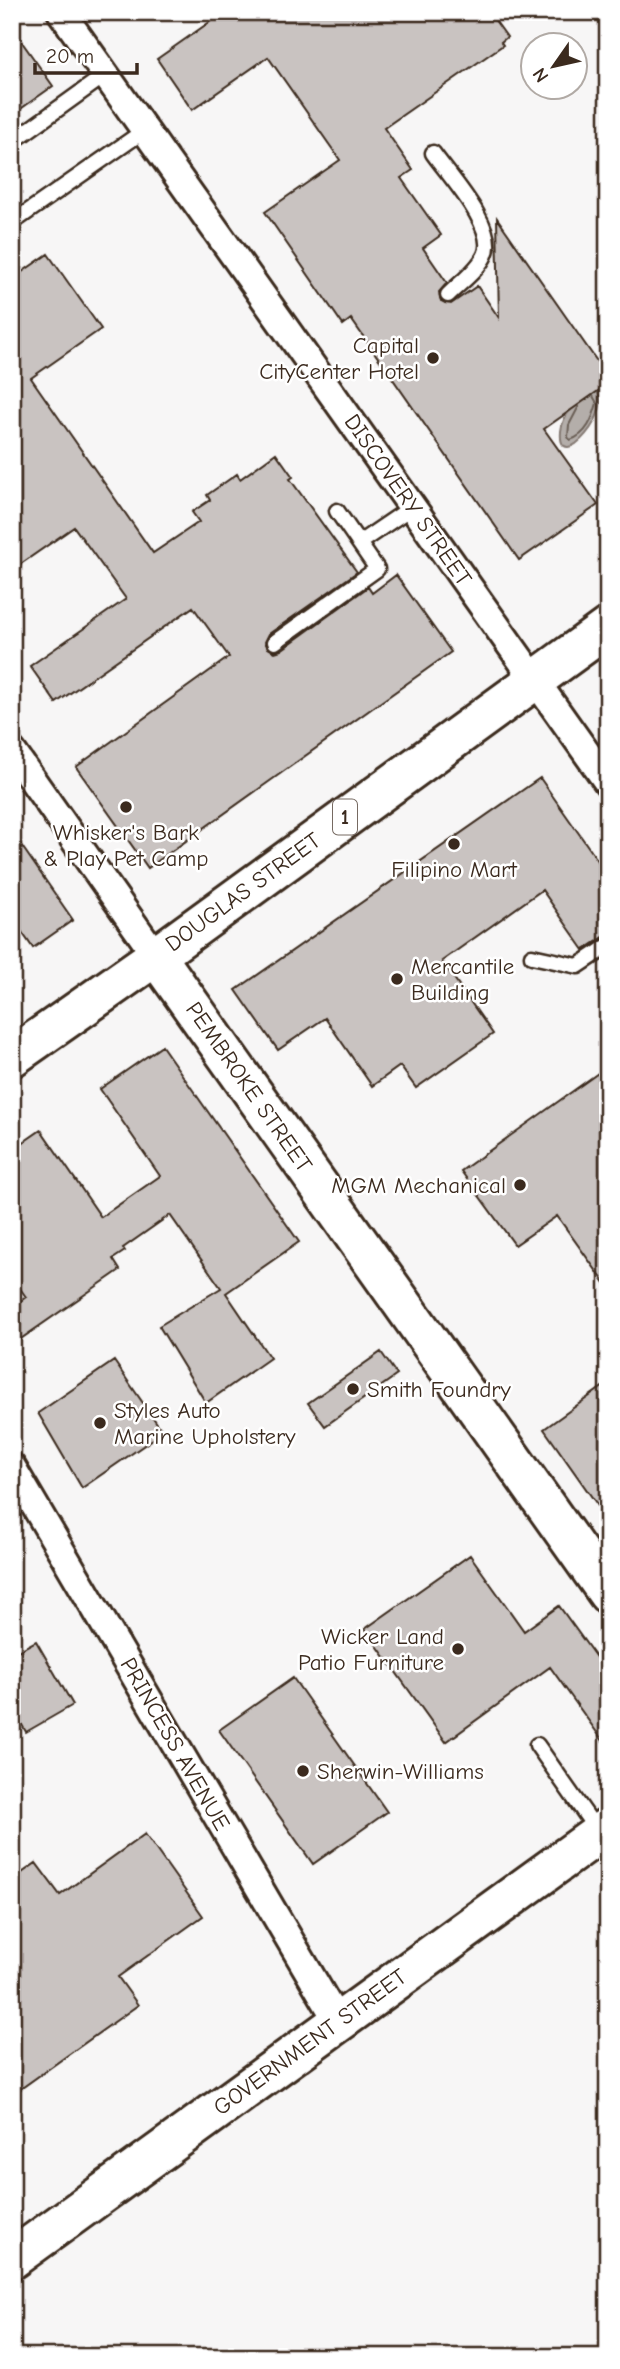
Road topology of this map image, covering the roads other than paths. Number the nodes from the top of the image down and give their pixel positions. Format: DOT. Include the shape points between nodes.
graph roads {
  1 [pos="61,12"];
  2 [pos="105,75"];
  3 [pos="145,130"];
  4 [pos="12,142"];
  5 [pos="433,153"];
  6 [pos="12,215"];
  7 [pos="448,295"];
  8 [pos="412,507"];
  9 [pos="337,511"];
  10 [pos="359,543"];
  11 [pos="608,627"];
  12 [pos="275,642"];
  13 [pos="534,678"];
  14 [pos="12,751"];
  15 [pos="608,783"];
  16 [pos="608,946"];
  17 [pos="156,956"];
  18 [pos="532,956"];
  19 [pos="12,1057"];
  20 [pos="12,1467"];
  21 [pos="608,1594"];
  22 [pos="537,1745"];
  23 [pos="603,1830"];
  24 [pos="338,2022"];
  25 [pos="12,2259"];
  1 -- 2 [label="street, DISCOVERY STREET"];
  2 -- 3 [label="street, DISCOVERY STREET"];
  2 -- 4 [label="lane"];
  3 -- 6 [label="lane" via="16,220"];
  3 -- 8 [label="street, DISCOVERY STREET"];
  5 -- 7 [label="lane" via="484,223 488,238 482,262"];
  8 -- 10 [label="lane"];
  8 -- 13 [label="street, DISCOVERY STREET"];
  9 -- 10 [label="lane"];
  10 -- 12 [label="lane" via="377,569"];
  11 -- 13 [label="main road, DOUGLAS STREET / 1"];
  13 -- 15 [label="street, DISCOVERY STREET"];
  13 -- 17 [label="main road, DOUGLAS STREET / 1"];
  14 -- 17 [label="street, PEMBROKE STREET"];
  16 -- 18 [label="lane" via="578,966"];
  17 -- 19 [label="main road, DOUGLAS STREET / 1"];
  17 -- 21 [label="main road, PEMBROKE STREET"];
  20 -- 24 [label="street, PRINCESS AVENUE"];
  22 -- 23 [label="lane"];
  23 -- 24 [label="main road, GOVERNMENT STREET"];
  24 -- 25 [label="main road, GOVERNMENT STREET"];
}
